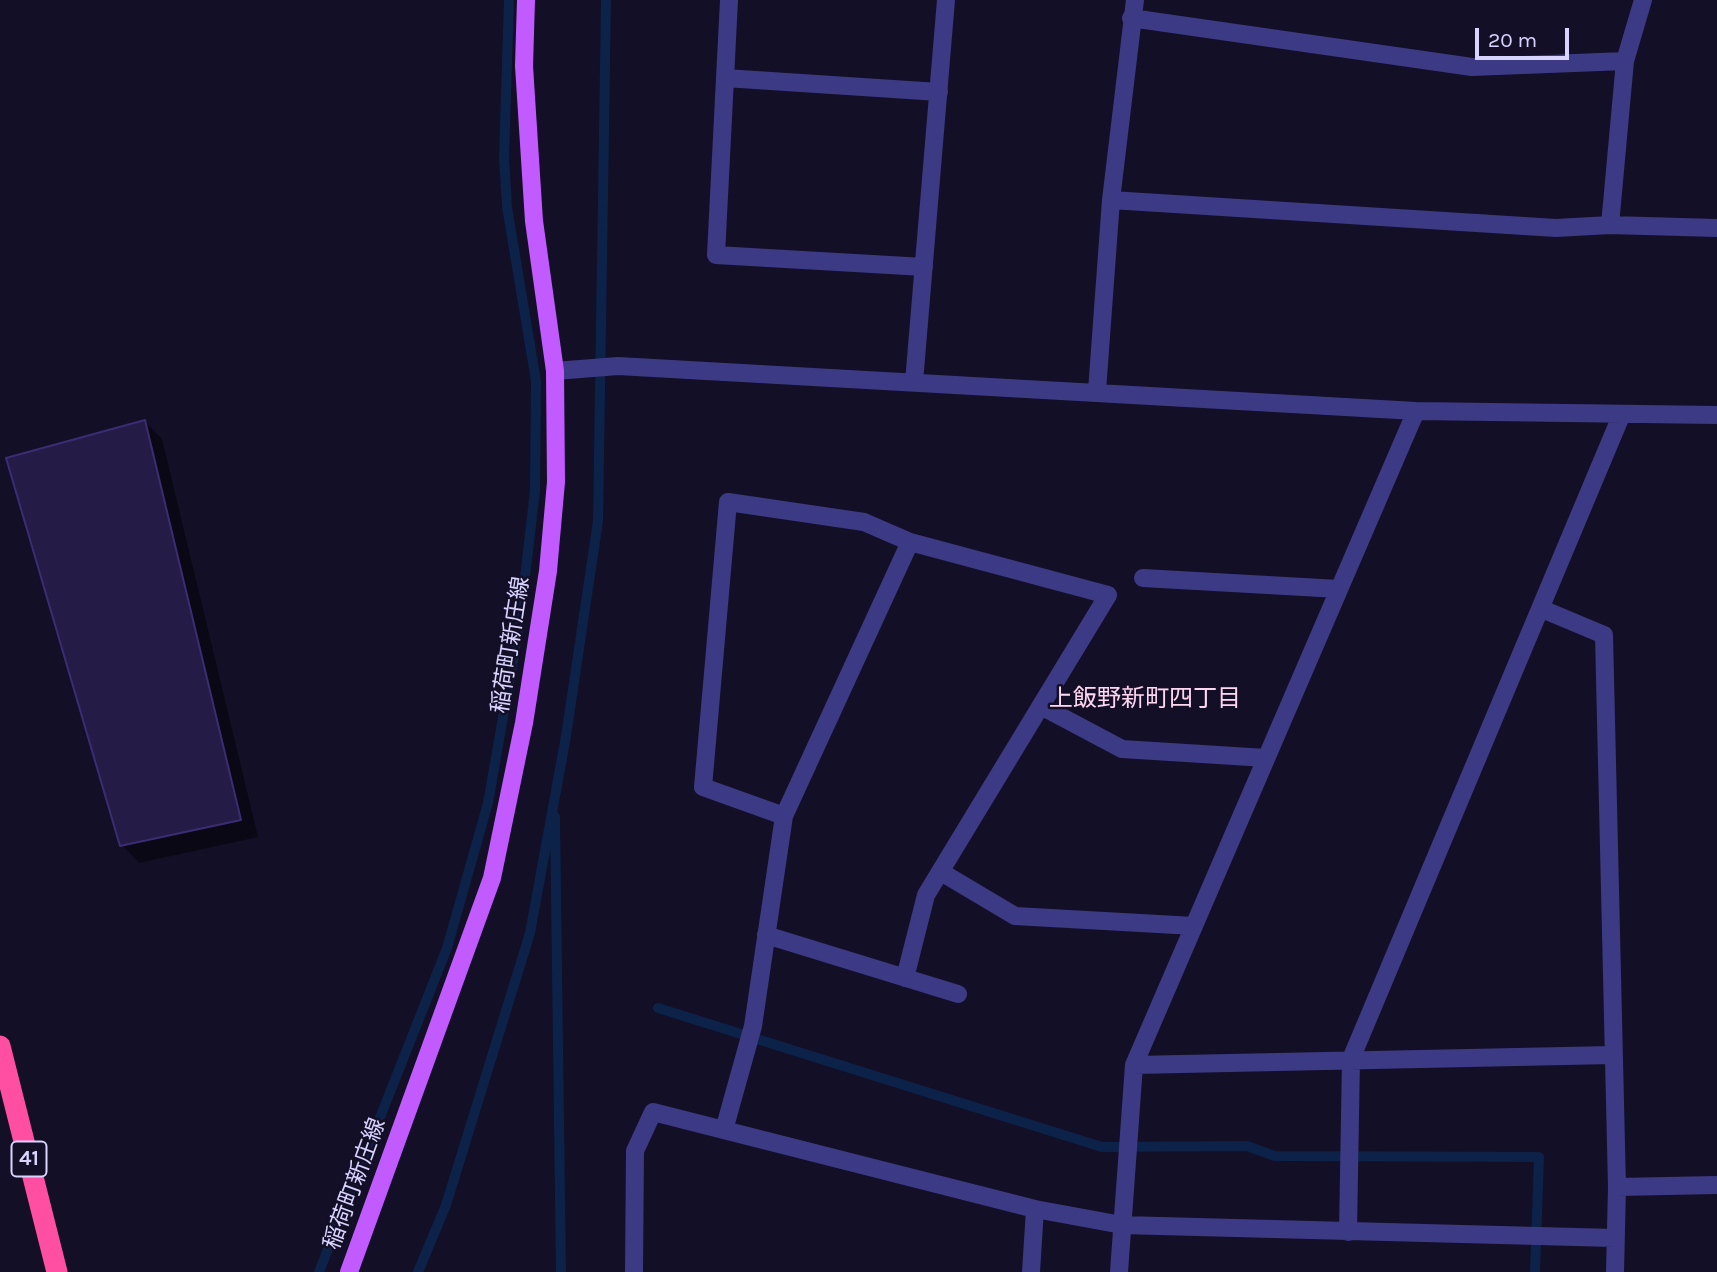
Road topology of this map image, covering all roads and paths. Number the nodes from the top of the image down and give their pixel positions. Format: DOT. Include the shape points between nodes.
graph roads {
  1 [pos="526,0"];
  2 [pos="729,0"];
  3 [pos="946,0"];
  4 [pos="1135,0"];
  5 [pos="1643,0"];
  6 [pos="1131,18"];
  7 [pos="1625,61"];
  8 [pos="725,78"];
  9 [pos="939,92"];
  10 [pos="1111,200"];
  11 [pos="1611,225"];
  12 [pos="1717,228"];
  13 [pos="924,267"];
  14 [pos="555,371"];
  15 [pos="914,382"];
  16 [pos="1097,391"];
  17 [pos="1416,411"];
  18 [pos="1717,415"];
  19 [pos="1622,416"];
  20 [pos="910,542"];
  21 [pos="1143,578"];
  22 [pos="1339,589"];
  23 [pos="1542,609"];
  24 [pos="1041,706"];
  25 [pos="1266,758"];
  26 [pos="784,816"];
  27 [pos="941,872"];
  28 [pos="1194,926"];
  29 [pos="766,935"];
  30 [pos="905,978"];
  31 [pos="958,994"];
  32 [pos="0,1046"];
  33 [pos="1612,1055"];
  34 [pos="1351,1059"];
  35 [pos="1134,1065"];
  36 [pos="724,1130"];
  37 [pos="1717,1185"];
  38 [pos="1617,1187"];
  39 [pos="1035,1209"];
  40 [pos="1122,1225"];
  41 [pos="1348,1231"];
  42 [pos="1614,1238"];
  43 [pos="57,1272"];
  44 [pos="349,1272"];
  45 [pos="634,1272"];
  46 [pos="1031,1272"];
  47 [pos="1119,1272"];
  48 [pos="1615,1272"];
  1 -- 14 [label="main road, 稲荷町新庄線" via="524,66 534,221"];
  2 -- 8 [label="street"];
  3 -- 9 [label="street"];
  4 -- 6 [label="street"];
  5 -- 7 [label="street"];
  6 -- 7 [label="street" via="1472,67"];
  6 -- 10 [label="street"];
  7 -- 11 [label="street"];
  8 -- 9 [label="street"];
  8 -- 13 [label="street" via="716,255"];
  9 -- 13 [label="street"];
  10 -- 11 [label="street" via="1556,228"];
  10 -- 16 [label="street"];
  11 -- 12 [label="street"];
  13 -- 15 [label="street"];
  14 -- 15 [label="street" via="618,366"];
  14 -- 44 [label="main road, 稲荷町新庄線" via="556,482 548,571 524,723 492,878"];
  15 -- 16 [label="street"];
  16 -- 17 [label="street"];
  17 -- 19 [label="street"];
  17 -- 22 [label="street"];
  18 -- 19 [label="street"];
  19 -- 23 [label="street"];
  20 -- 24 [label="street" via="1108,595"];
  20 -- 26 [label="street"];
  20 -- 26 [label="street" via="864,522 728,502 703,787"];
  21 -- 22 [label="street"];
  22 -- 25 [label="street"];
  23 -- 33 [label="street" via="1604,635"];
  23 -- 34 [label="street"];
  24 -- 25 [label="street" via="1122,749"];
  24 -- 27 [label="street"];
  25 -- 28 [label="street"];
  26 -- 29 [label="street"];
  27 -- 28 [label="street" via="1015,916"];
  27 -- 30 [label="street" via="926,895"];
  28 -- 35 [label="street"];
  29 -- 30 [label="street"];
  29 -- 36 [label="street" via="753,1026"];
  30 -- 31 [label="street"];
  32 -- 43 [label="highway, 41"];
  33 -- 34 [label="street"];
  33 -- 38 [label="street"];
  34 -- 35 [label="street"];
  34 -- 41 [label="street"];
  35 -- 40 [label="street"];
  36 -- 39 [label="street"];
  36 -- 45 [label="street" via="653,1112 635,1151"];
  37 -- 38 [label="street"];
  38 -- 42 [label="street"];
  39 -- 40 [label="street"];
  39 -- 46 [label="street"];
  40 -- 41 [label="street"];
  40 -- 47 [label="street"];
  41 -- 42 [label="street"];
  42 -- 48 [label="street"];
}
